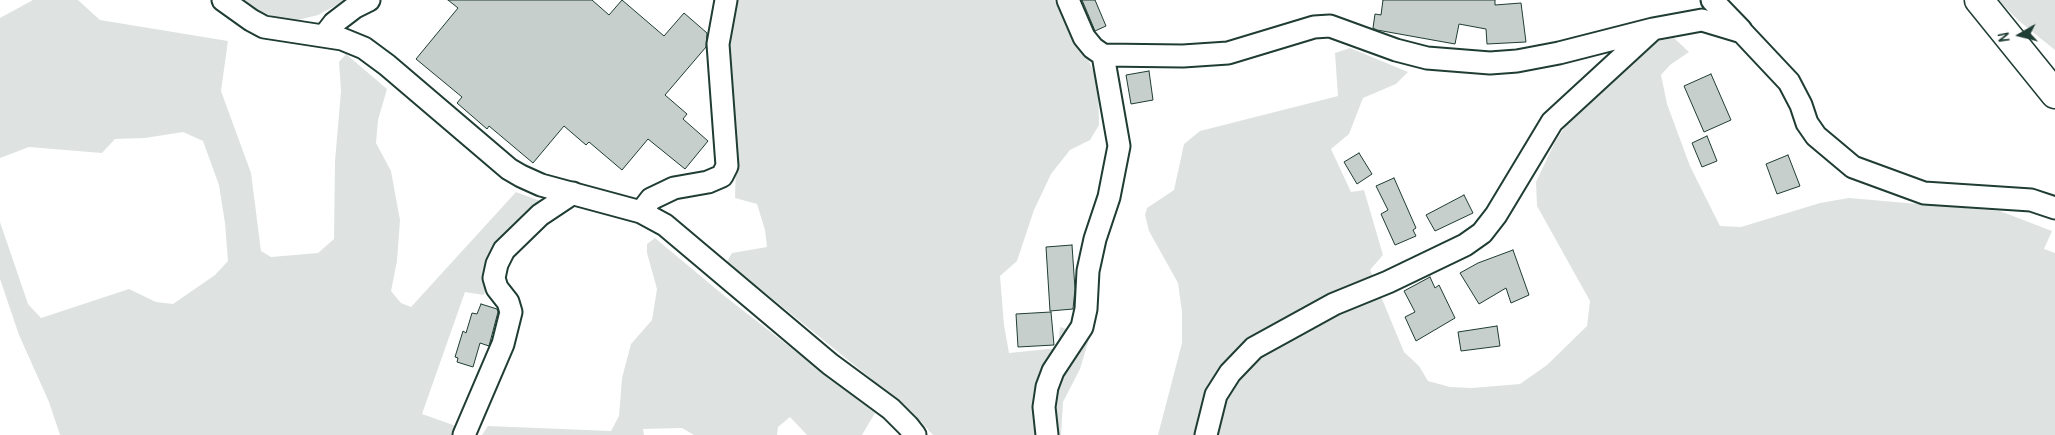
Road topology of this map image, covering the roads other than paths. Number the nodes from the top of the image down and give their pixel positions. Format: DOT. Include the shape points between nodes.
graph roads {
  1 [pos="223,0"];
  2 [pos="369,0"];
  3 [pos="726,0"];
  4 [pos="1068,0"];
  5 [pos="1712,0"];
  6 [pos="1979,0"];
  7 [pos="1653,29"];
  8 [pos="1742,32"];
  9 [pos="324,36"];
  10 [pos="1103,55"];
  11 [pos="2055,94"];
  12 [pos="573,193"];
  13 [pos="2055,208"];
  14 [pos="642,212"];
  15 [pos="464,435"];
  16 [pos="914,435"];
  17 [pos="1047,435"];
  18 [pos="1206,435"];
  1 -- 9 [label="street" via="264,27"];
  2 -- 9 [label="street" via="334,23"];
  3 -- 14 [label="street" via="718,44 727,166 722,176 674,188 651,199"];
  4 -- 10 [label="street" via="1084,37"];
  5 -- 8 [label="street"];
  6 -- 11 [label="highway"];
  7 -- 8 [label="street" via="1702,20"];
  7 -- 10 [label="street" via="1559,53 1490,64 1427,58 1330,26 1314,27 1228,53"];
  7 -- 18 [label="street" via="1552,122 1482,233 1465,245 1388,282 1334,304 1254,348 1230,373 1216,395"];
  8 -- 13 [label="street" via="1789,82 1802,105 1806,123 1816,136 1853,167 1924,194 2031,200"];
  9 -- 12 [label="street" via="364,48 509,169 541,185"];
  10 -- 17 [label="street" via="1119,146 1109,197 1088,271 1082,327 1053,371 1047,388 1044,407"];
  12 -- 14 [label="street"];
  12 -- 15 [label="street" via="540,215 504,250 497,264 494,278 511,312 503,344"];
  14 -- 16 [label="street" via="665,225 830,364 891,409"];
}
